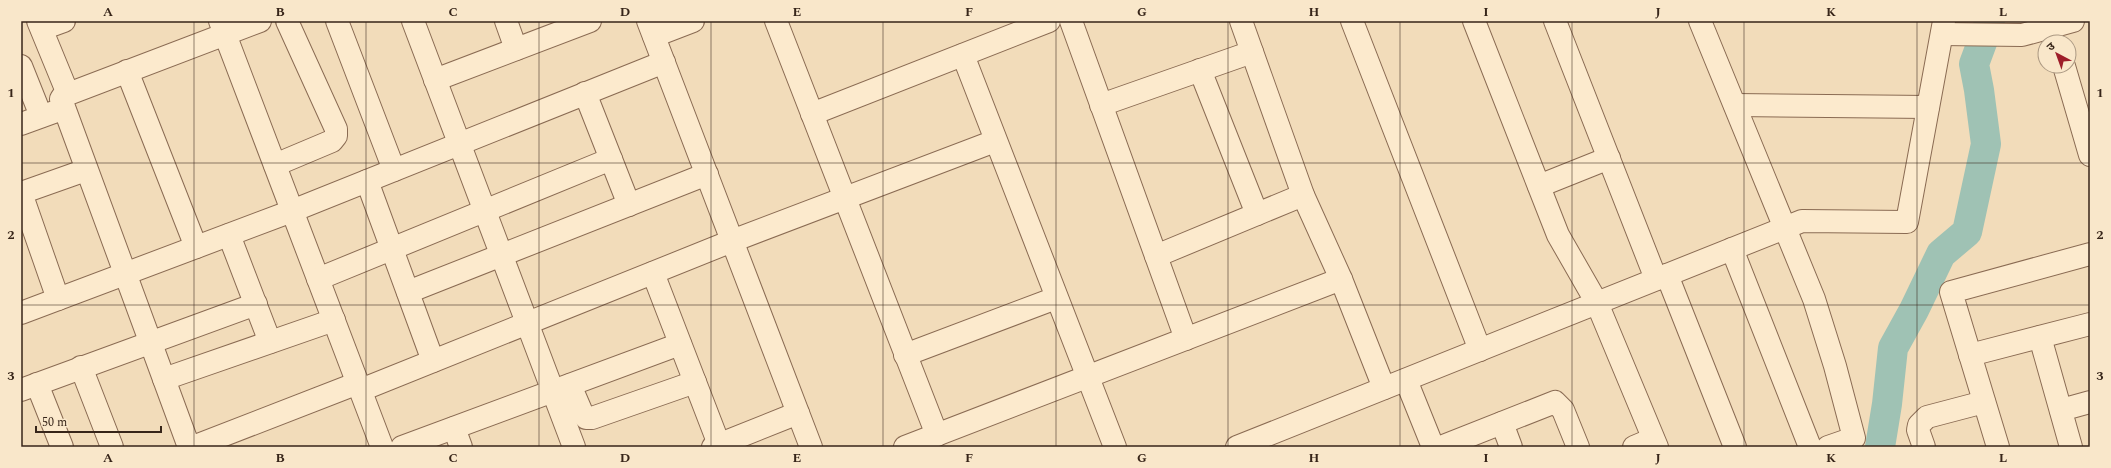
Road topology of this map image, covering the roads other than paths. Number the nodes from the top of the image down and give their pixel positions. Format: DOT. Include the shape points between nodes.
graph roads {
  1 [pos="64,21"];
  2 [pos="260,21"];
  3 [pos="287,21"];
  4 [pos="337,21"];
  5 [pos="413,21"];
  6 [pos="506,21"];
  7 [pos="590,21"];
  8 [pos="693,21"];
  9 [pos="776,21"];
  10 [pos="1049,21"];
  11 [pos="1071,21"];
  12 [pos="1241,21"];
  13 [pos="1474,21"];
  14 [pos="1555,21"];
  15 [pos="1700,21"];
  16 [pos="2073,21"];
  17 [pos="1356,22"];
  18 [pos="40,25"];
  19 [pos="560,26"];
  20 [pos="1943,27"];
  21 [pos="223,28"];
  22 [pos="651,29"];
  23 [pos="2054,34"];
  24 [pos="2037,35"];
  25 [pos="516,49"];
  26 [pos="1252,52"];
  27 [pos="963,55"];
  28 [pos="664,62"];
  29 [pos="21,66"];
  30 [pos="1200,70"];
  31 [pos="127,71"];
  32 [pos="2066,74"];
  33 [pos="435,80"];
  34 [pos="585,93"];
  35 [pos="65,101"];
  36 [pos="1101,105"];
  37 [pos="1735,105"];
  38 [pos="1928,106"];
  39 [pos="812,114"];
  40 [pos="41,116"];
  41 [pos="21,124"];
  42 [pos="996,141"];
  43 [pos="459,144"];
  44 [pos="2090,155"];
  45 [pos="1609,158"];
  46 [pos="611,159"];
  47 [pos="275,165"];
  48 [pos="86,170"];
  49 [pos="394,170"];
  50 [pos="707,174"];
  51 [pos="367,181"];
  52 [pos="1539,186"];
  53 [pos="21,193"];
  54 [pos="1303,195"];
  55 [pos="844,198"];
  56 [pos="629,205"];
  57 [pos="292,211"];
  58 [pos="484,212"];
  59 [pos="1257,214"];
  60 [pos="1785,227"];
  61 [pos="229,235"];
  62 [pos="732,241"];
  63 [pos="196,247"];
  64 [pos="392,248"];
  65 [pos="1732,249"];
  66 [pos="2090,254"];
  67 [pos="501,255"];
  68 [pos="1156,256"];
  69 [pos="653,273"];
  70 [pos="124,274"];
  71 [pos="1662,277"];
  72 [pos="318,279"];
  73 [pos="1341,279"];
  74 [pos="408,292"];
  75 [pos="1056,298"];
  76 [pos="58,299"];
  77 [pos="1597,303"];
  78 [pos="256,304"];
  79 [pos="21,313"];
  80 [pos="334,320"];
  81 [pos="526,324"];
  82 [pos="2090,324"];
  83 [pos="2040,337"];
  84 [pos="1186,339"];
  85 [pos="150,342"];
  86 [pos="270,342"];
  87 [pos="680,344"];
  88 [pos="1480,350"];
  89 [pos="905,355"];
  90 [pos="1970,355"];
  91 [pos="433,361"];
  92 [pos="81,367"];
  93 [pos="1087,377"];
  94 [pos="164,379"];
  95 [pos="1406,380"];
  96 [pos="695,382"];
  97 [pos="359,386"];
  98 [pos="29,387"];
  99 [pos="561,388"];
  100 [pos="1384,388"];
  101 [pos="1984,402"];
  102 [pos="2090,402"];
  103 [pos="2061,410"];
  104 [pos="798,413"];
  105 [pos="1502,423"];
  106 [pos="937,435"];
  107 [pos="458,437"];
  108 [pos="1655,443"];
  109 [pos="717,446"];
  110 [pos="62,447"];
  111 [pos="112,447"];
  112 [pos="189,447"];
  113 [pos="193,447"];
  114 [pos="382,447"];
  115 [pos="402,447"];
  116 [pos="574,447"];
  117 [pos="811,447"];
  118 [pos="905,447"];
  119 [pos="1115,447"];
  120 [pos="1237,447"];
  121 [pos="1433,447"];
  122 [pos="1441,447"];
  123 [pos="1511,447"];
  124 [pos="1578,447"];
  125 [pos="1634,447"];
  126 [pos="1735,447"];
  127 [pos="1810,447"];
  128 [pos="1828,447"];
  129 [pos="1924,447"];
  130 [pos="1998,447"];
  131 [pos="2071,447"];
  1 -- 18 [label="street"];
  2 -- 21 [label="street"];
  3 -- 47 [label="street" via="336,129 336,136 332,141"];
  4 -- 49 [label="street"];
  5 -- 33 [label="street"];
  6 -- 25 [label="street"];
  7 -- 19 [label="street"];
  8 -- 22 [label="street"];
  9 -- 39 [label="street"];
  10 -- 27 [label="street"];
  11 -- 36 [label="street"];
  12 -- 26 [label="street"];
  13 -- 52 [label="street"];
  14 -- 45 [label="street"];
  15 -- 37 [label="street"];
  16 -- 23 [label="street"];
  17 -- 88 [label="street"];
  18 -- 35 [label="street"];
  19 -- 25 [label="street"];
  20 -- 24 [label="street"];
  20 -- 38 [label="street"];
  21 -- 31 [label="street"];
  21 -- 47 [label="street"];
  22 -- 28 [label="street"];
  25 -- 33 [label="street"];
  26 -- 30 [label="street"];
  26 -- 54 [label="street"];
  27 -- 39 [label="street"];
  27 -- 42 [label="street"];
  28 -- 34 [label="street"];
  28 -- 50 [label="street"];
  29 -- 40 [label="street"];
  30 -- 36 [label="street"];
  30 -- 59 [label="street"];
  31 -- 35 [label="street"];
  31 -- 63 [label="street"];
  32 -- 44 [label="street"];
  33 -- 43 [label="street"];
  34 -- 43 [label="street"];
  34 -- 46 [label="street"];
  35 -- 40 [label="street"];
  35 -- 48 [label="street"];
  36 -- 68 [label="street"];
  37 -- 38 [label="street"];
  37 -- 60 [label="street"];
  38 -- 60 [label="street" via="1907,222 1802,221"];
  39 -- 55 [label="street"];
  40 -- 41 [label="street"];
  42 -- 55 [label="street"];
  42 -- 75 [label="street"];
  43 -- 49 [label="street"];
  43 -- 58 [label="street"];
  45 -- 52 [label="street"];
  45 -- 71 [label="street"];
  46 -- 56 [label="street"];
  46 -- 58 [label="street"];
  47 -- 57 [label="street"];
  48 -- 53 [label="street"];
  48 -- 70 [label="street"];
  49 -- 51 [label="street"];
  50 -- 56 [label="street"];
  50 -- 62 [label="street"];
  51 -- 57 [label="street"];
  51 -- 64 [label="street"];
  52 -- 77 [label="street" via="1558,234"];
  53 -- 76 [label="street"];
  54 -- 59 [label="street"];
  54 -- 73 [label="street"];
  55 -- 62 [label="street"];
  55 -- 89 [label="street"];
  56 -- 67 [label="street"];
  57 -- 61 [label="street"];
  57 -- 72 [label="street"];
  58 -- 64 [label="street"];
  58 -- 67 [label="street"];
  59 -- 68 [label="street"];
  60 -- 65 [label="street"];
  60 -- 128 [label="street" via="1814,299 1854,438"];
  61 -- 63 [label="street"];
  61 -- 78 [label="street"];
  62 -- 69 [label="street"];
  62 -- 104 [label="street"];
  63 -- 70 [label="street"];
  64 -- 72 [label="street"];
  64 -- 74 [label="street"];
  65 -- 71 [label="street"];
  65 -- 127 [label="street"];
  66 -- 90 [label="street" via="1951,292"];
  67 -- 74 [label="street"];
  67 -- 81 [label="street"];
  68 -- 84 [label="street"];
  69 -- 81 [label="street"];
  69 -- 87 [label="street"];
  70 -- 76 [label="street"];
  70 -- 85 [label="street"];
  71 -- 77 [label="street"];
  71 -- 126 [label="street"];
  72 -- 80 [label="street"];
  73 -- 84 [label="street"];
  73 -- 100 [label="street"];
  74 -- 91 [label="street"];
  75 -- 89 [label="street"];
  75 -- 93 [label="street"];
  76 -- 79 [label="street"];
  77 -- 88 [label="street"];
  77 -- 108 [label="street"];
  78 -- 85 [label="street"];
  78 -- 86 [label="street"];
  80 -- 86 [label="street"];
  80 -- 97 [label="street"];
  81 -- 91 [label="street"];
  81 -- 99 [label="street"];
  82 -- 83 [label="street"];
  83 -- 90 [label="street"];
  83 -- 103 [label="street"];
  84 -- 93 [label="street"];
  85 -- 92 [label="street"];
  85 -- 94 [label="street"];
  86 -- 94 [label="street"];
  87 -- 96 [label="street"];
  87 -- 99 [label="street"];
  88 -- 95 [label="street"];
  89 -- 106 [label="street"];
  90 -- 101 [label="street"];
  91 -- 97 [label="street"];
  92 -- 98 [label="street"];
  92 -- 111 [label="street"];
  93 -- 106 [label="street"];
  93 -- 119 [label="street"];
  94 -- 112 [label="street"];
  95 -- 100 [label="street"];
  95 -- 121 [label="street"];
  96 -- 99 [label="street" via="592,418 586,418"];
  96 -- 109 [label="street"];
  97 -- 113 [label="street"];
  97 -- 114 [label="street"];
  98 -- 110 [label="street"];
  99 -- 107 [label="street"];
  99 -- 116 [label="street"];
  100 -- 120 [label="street"];
  101 -- 129 [label="street" via="1922,420 1918,430"];
  101 -- 130 [label="street"];
  102 -- 103 [label="street"];
  103 -- 131 [label="street"];
  104 -- 109 [label="street"];
  104 -- 117 [label="street"];
  105 -- 122 [label="street"];
  105 -- 123 [label="street"];
  105 -- 124 [label="street" via="1555,402 1563,410"];
  106 -- 118 [label="street"];
  107 -- 115 [label="street"];
  108 -- 125 [label="street"];
}
